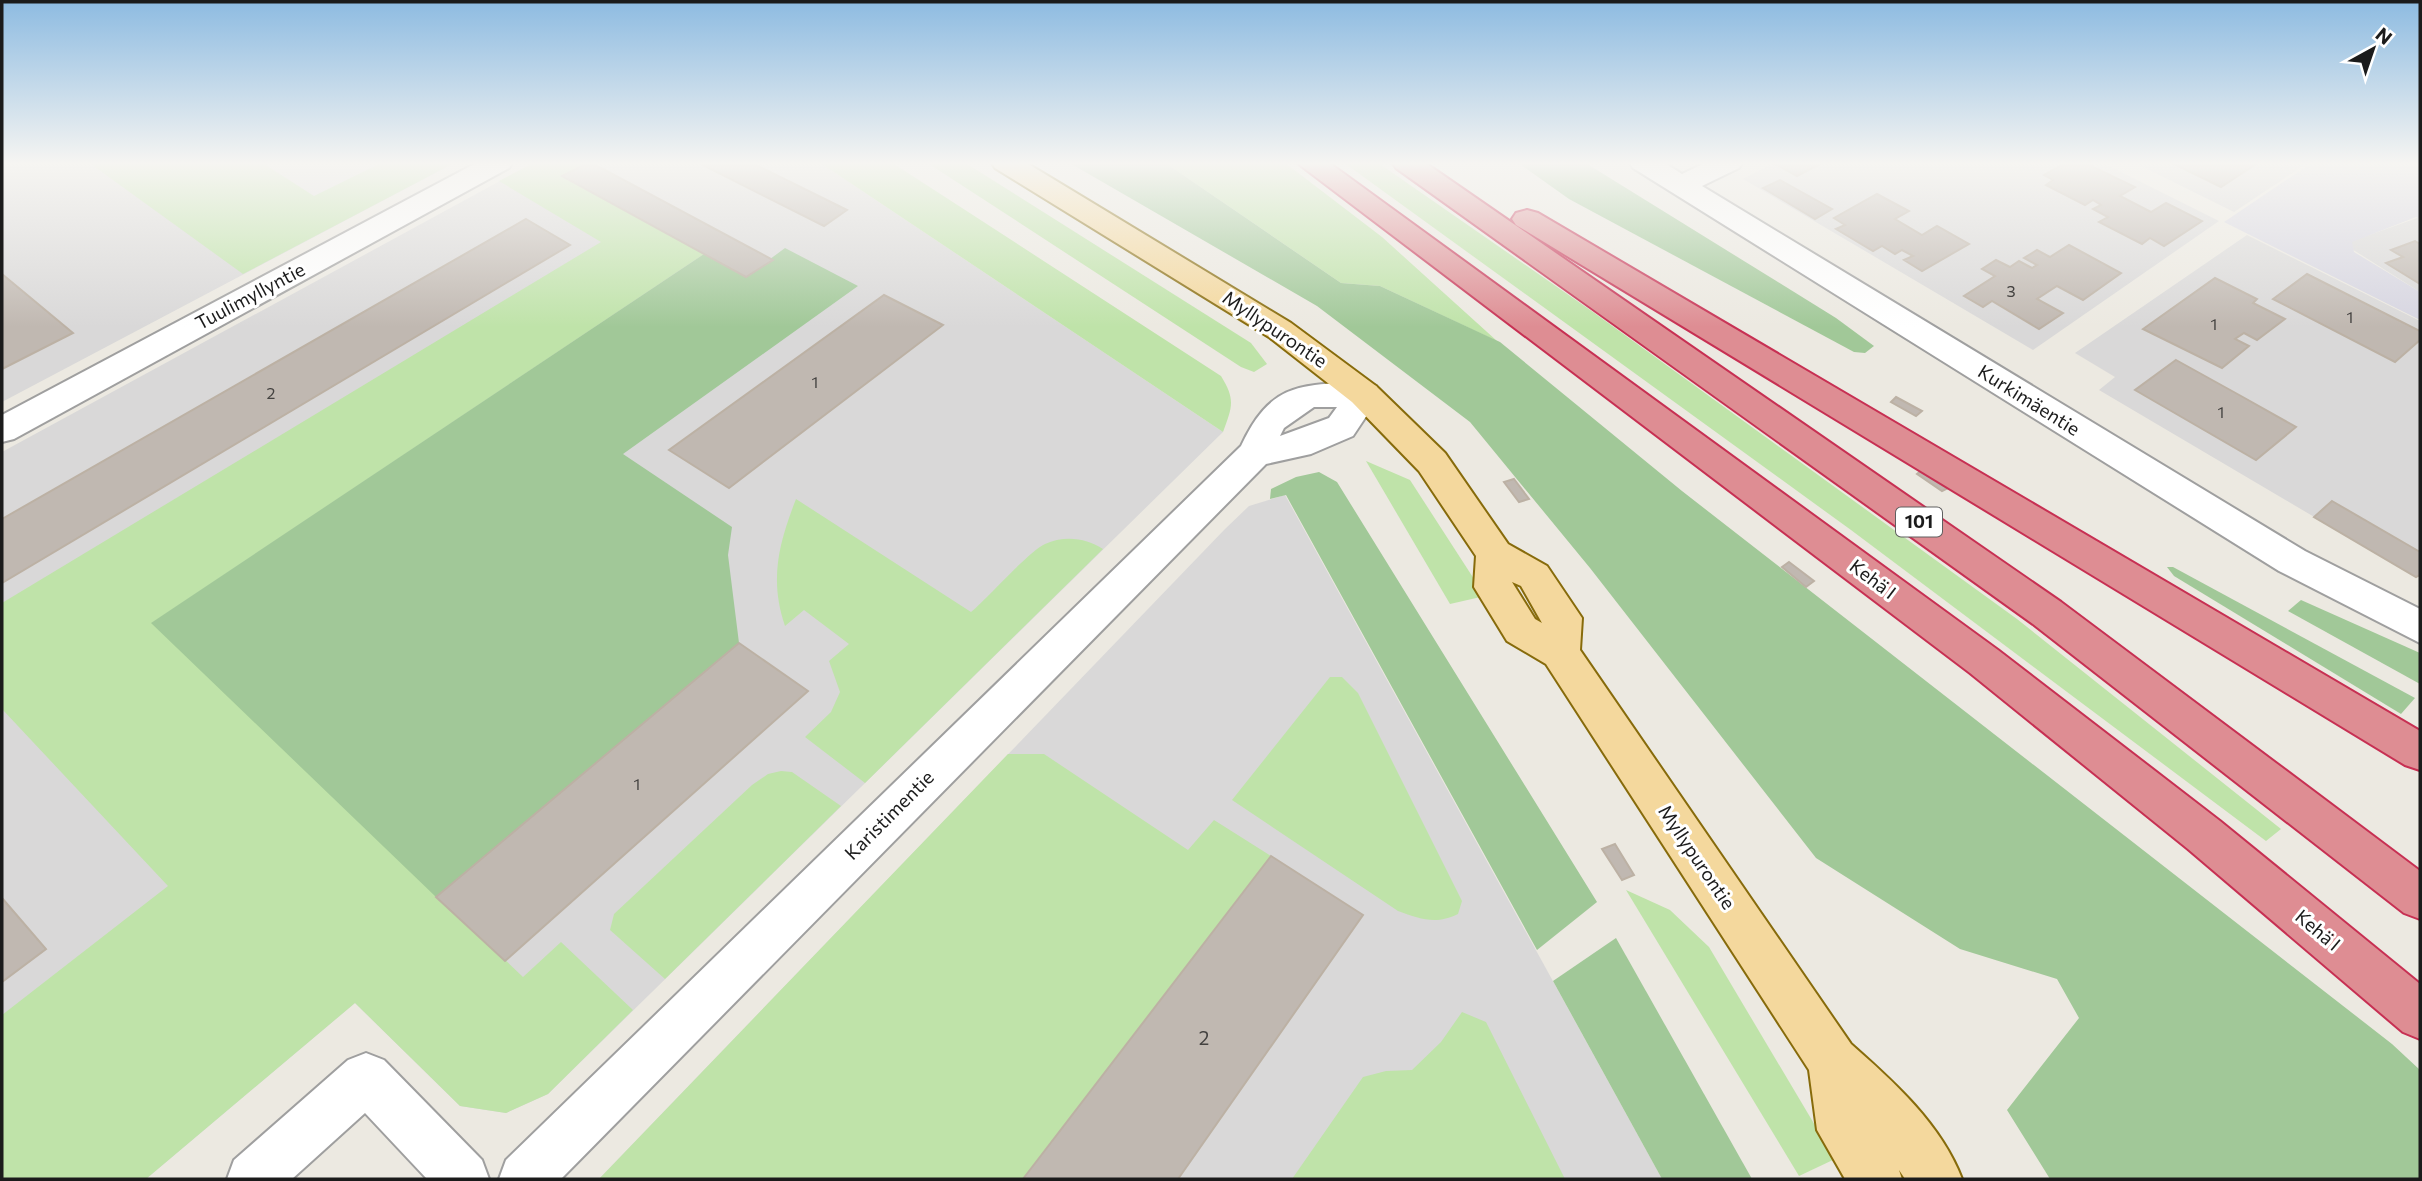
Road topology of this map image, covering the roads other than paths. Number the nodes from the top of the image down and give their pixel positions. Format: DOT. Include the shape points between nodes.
graph roads {
  1 [pos="397,217"];
  2 [pos="1096,217"];
  3 [pos="1385,217"];
  4 [pos="1484,217"];
  5 [pos="1525,217"];
  6 [pos="1733,217"];
  7 [pos="1364,394"];
  8 [pos="2,430"];
  9 [pos="2420,627"];
  10 [pos="2420,752"];
  11 [pos="2420,898"];
  12 [pos="2420,1015"];
  13 [pos="1833,1062"];
  14 [pos="253,1179"];
  15 [pos="463,1179"];
  16 [pos="525,1179"];
  17 [pos="1876,1179"];
  18 [pos="1936,1179"];
  1 -- 8 [label="street, Tuulimyllyntie"];
  2 -- 7 [label="main road, Myllypurontie" via="1280,330"];
  3 -- 12 [label="highway, Kehä I" via="1988,667 2203,834"];
  4 -- 11 [label="highway, 101" via="2047,613"];
  5 -- 10 [label="highway"];
  6 -- 9 [label="street, Kurkimäentie" via="2292,561"];
  7 -- 13 [label="main road, Myllypurontie" via="1432,462 1494,554 1493,587 1521,630 1560,653"];
  7 -- 16 [label="street, Karistimentie" via="1341,427 1299,445 1255,453"];
  13 -- 17 [label="main road, Myllypurontie" via="1843,1130"];
  13 -- 18 [label="main road, Myllypurontie" via="1885,1107"];
  14 -- 15 [label="street" via="366,1078"];
}
